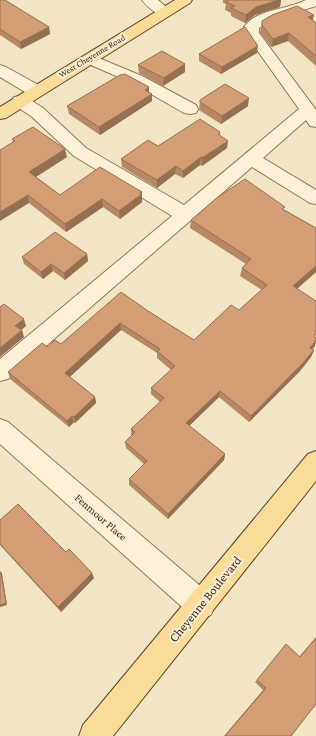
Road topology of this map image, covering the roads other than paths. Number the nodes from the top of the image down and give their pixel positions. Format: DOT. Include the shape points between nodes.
graph roads {
  1 [pos="149,0"];
  2 [pos="185,0"];
  3 [pos="316,0"];
  4 [pos="164,12"];
  5 [pos="89,58"];
  6 [pos="0,70"];
  7 [pos="36,91"];
  8 [pos="20,101"];
  9 [pos="190,109"];
  10 [pos="0,114"];
  11 [pos="312,117"];
  12 [pos="252,159"];
  13 [pos="316,198"];
  14 [pos="185,215"];
  15 [pos="0,372"];
  16 [pos="0,429"];
  17 [pos="316,462"];
  18 [pos="201,605"];
  19 [pos="94,736"];
  1 -- 4 [label="street"];
  2 -- 4 [label="main road, West Cheyenne Road"];
  3 -- 11 [label="street" via="307,6 260,21 250,27"];
  4 -- 5 [label="main road, West Cheyenne Road"];
  5 -- 7 [label="main road, West Cheyenne Road"];
  5 -- 9 [label="street" via="136,79"];
  6 -- 7 [label="street"];
  7 -- 8 [label="main road, West Cheyenne Road"];
  8 -- 10 [label="main road, West Cheyenne Road"];
  8 -- 14 [label="street" via="37,112 80,152"];
  11 -- 12 [label="street"];
  12 -- 13 [label="street"];
  12 -- 14 [label="street"];
  14 -- 15 [label="street"];
  16 -- 18 [label="street, Fenmoor Place"];
  17 -- 18 [label="main road, Cheyenne Boulevard"];
  18 -- 19 [label="main road, Cheyenne Boulevard"];
}
